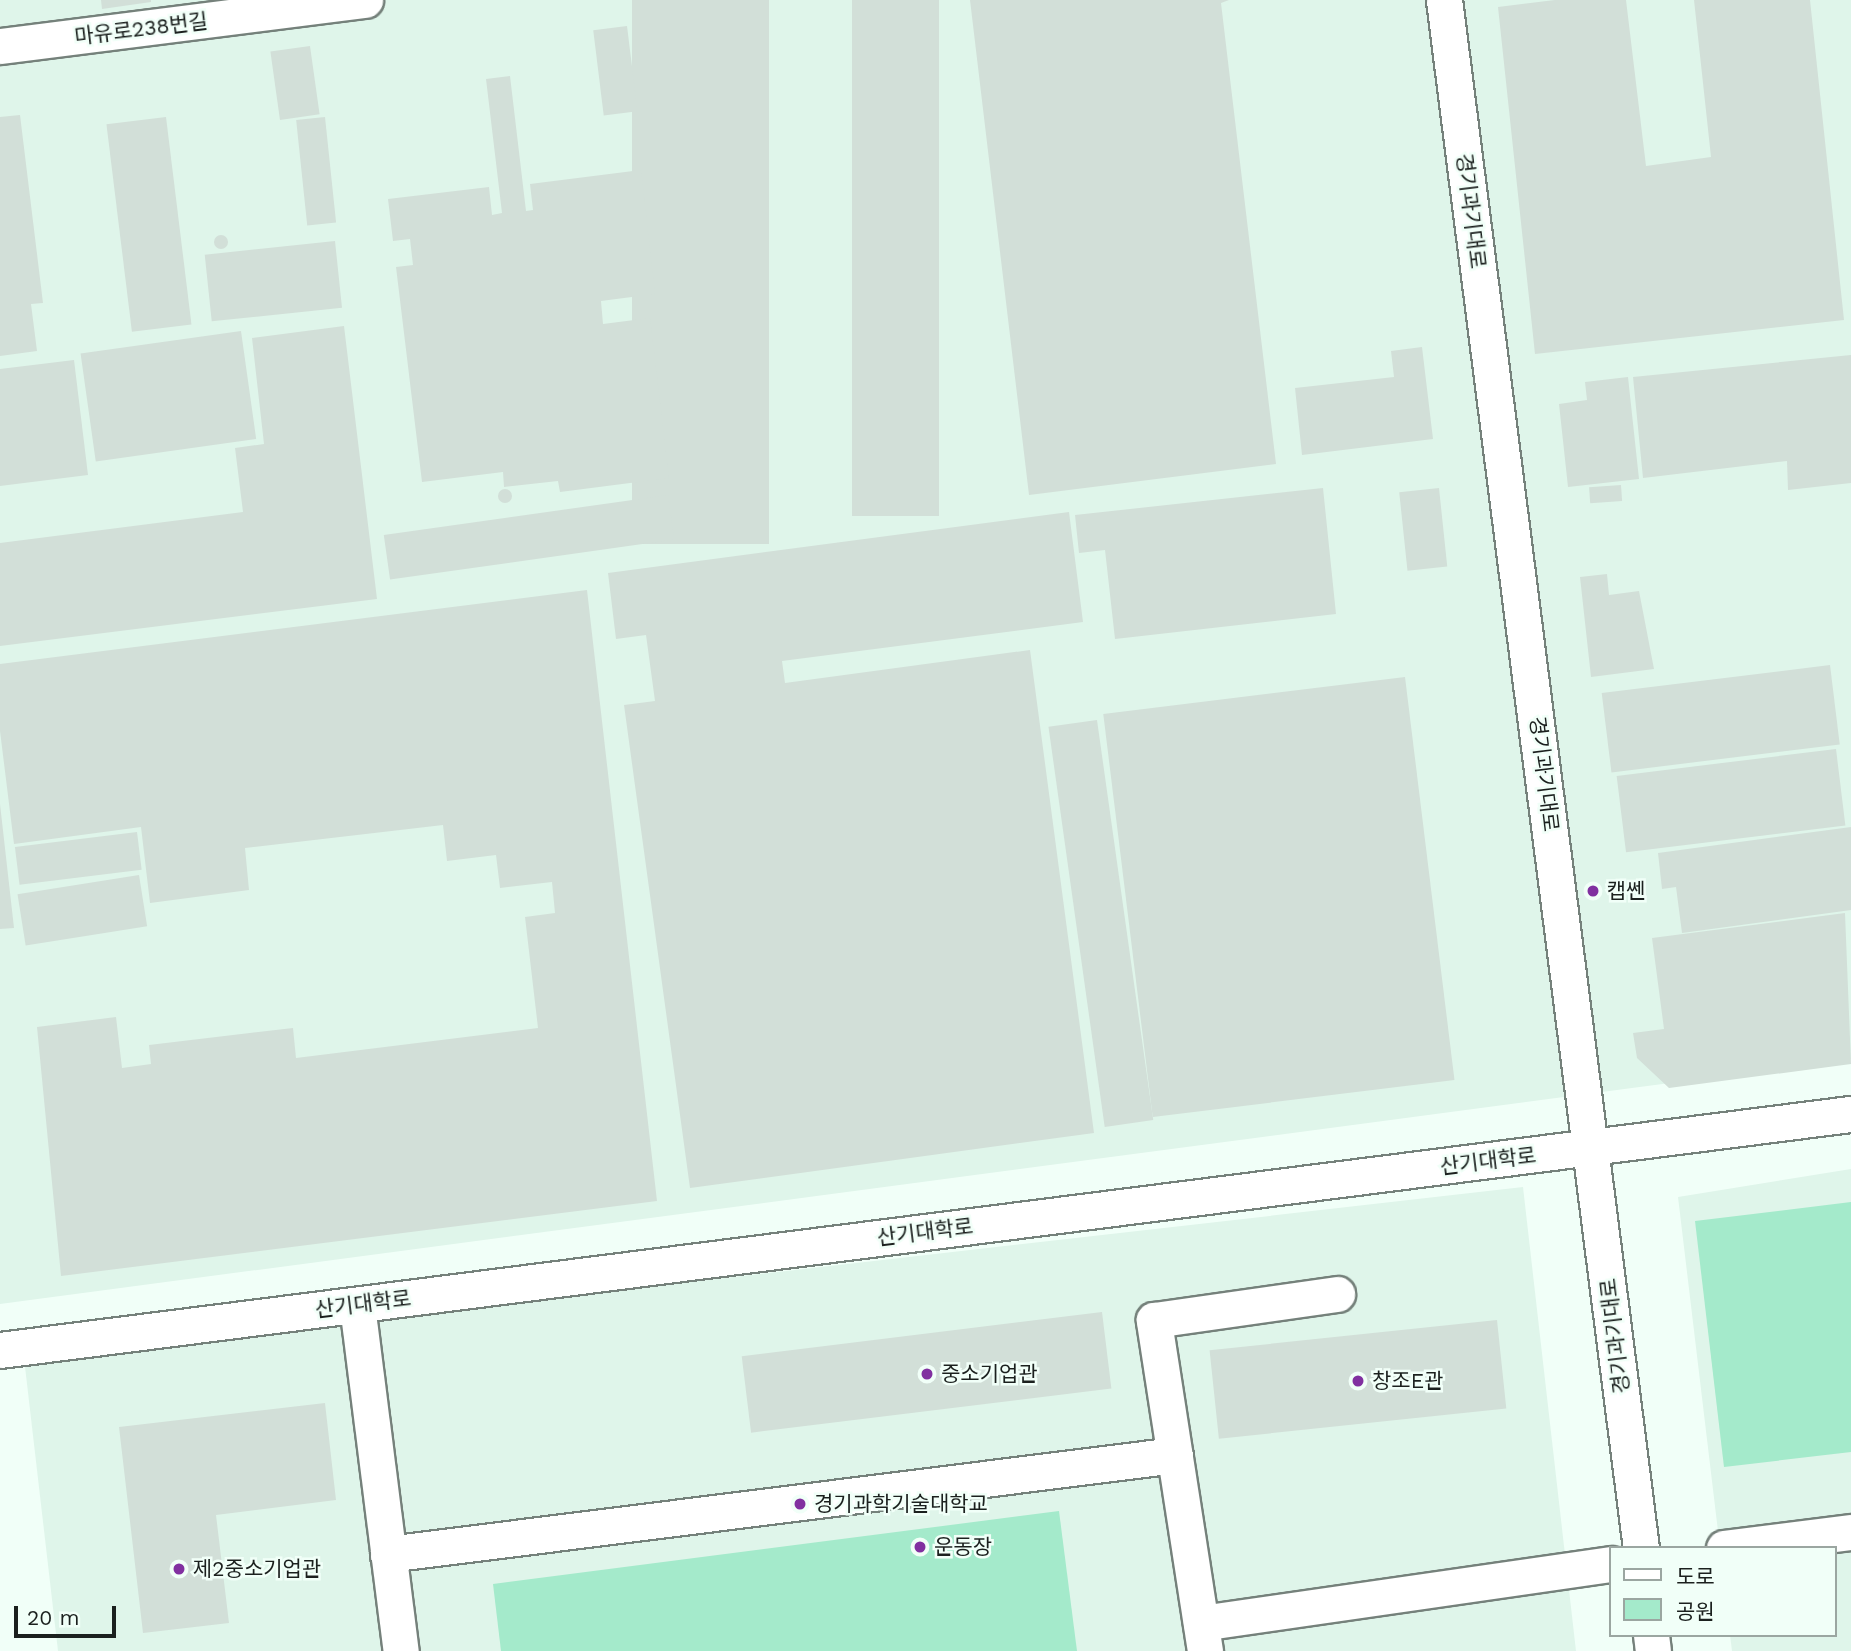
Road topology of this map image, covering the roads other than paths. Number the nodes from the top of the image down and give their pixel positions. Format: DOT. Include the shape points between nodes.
graph roads {
  1 [pos="365,0"];
  2 [pos="1444,0"];
  3 [pos="0,46"];
  4 [pos="1851,1115"];
  5 [pos="1592,1147"];
  6 [pos="1337,1294"];
  7 [pos="356,1304"];
  8 [pos="0,1349"];
  9 [pos="1175,1455"];
  10 [pos="1851,1532"];
  11 [pos="1641,1546"];
  12 [pos="1740,1546"];
  13 [pos="388,1554"];
  14 [pos="1610,1564"];
  15 [pos="1203,1637"];
  16 [pos="401,1651"];
  1 -- 3 [label="street, 마유로238번길"];
  2 -- 5 [label="street, 경기과기대로"];
  4 -- 5 [label="street, 산기대학로"];
  5 -- 7 [label="street, 산기대학로"];
  5 -- 11 [label="street, 경기과기대로"];
  6 -- 9 [label="street" via="1154,1320"];
  7 -- 8 [label="street, 산기대학로"];
  7 -- 13 [label="street"];
  9 -- 13 [label="street"];
  9 -- 15 [label="street"];
  10 -- 12 [label="street"];
  13 -- 16 [label="street"];
  14 -- 15 [label="street"];
}
